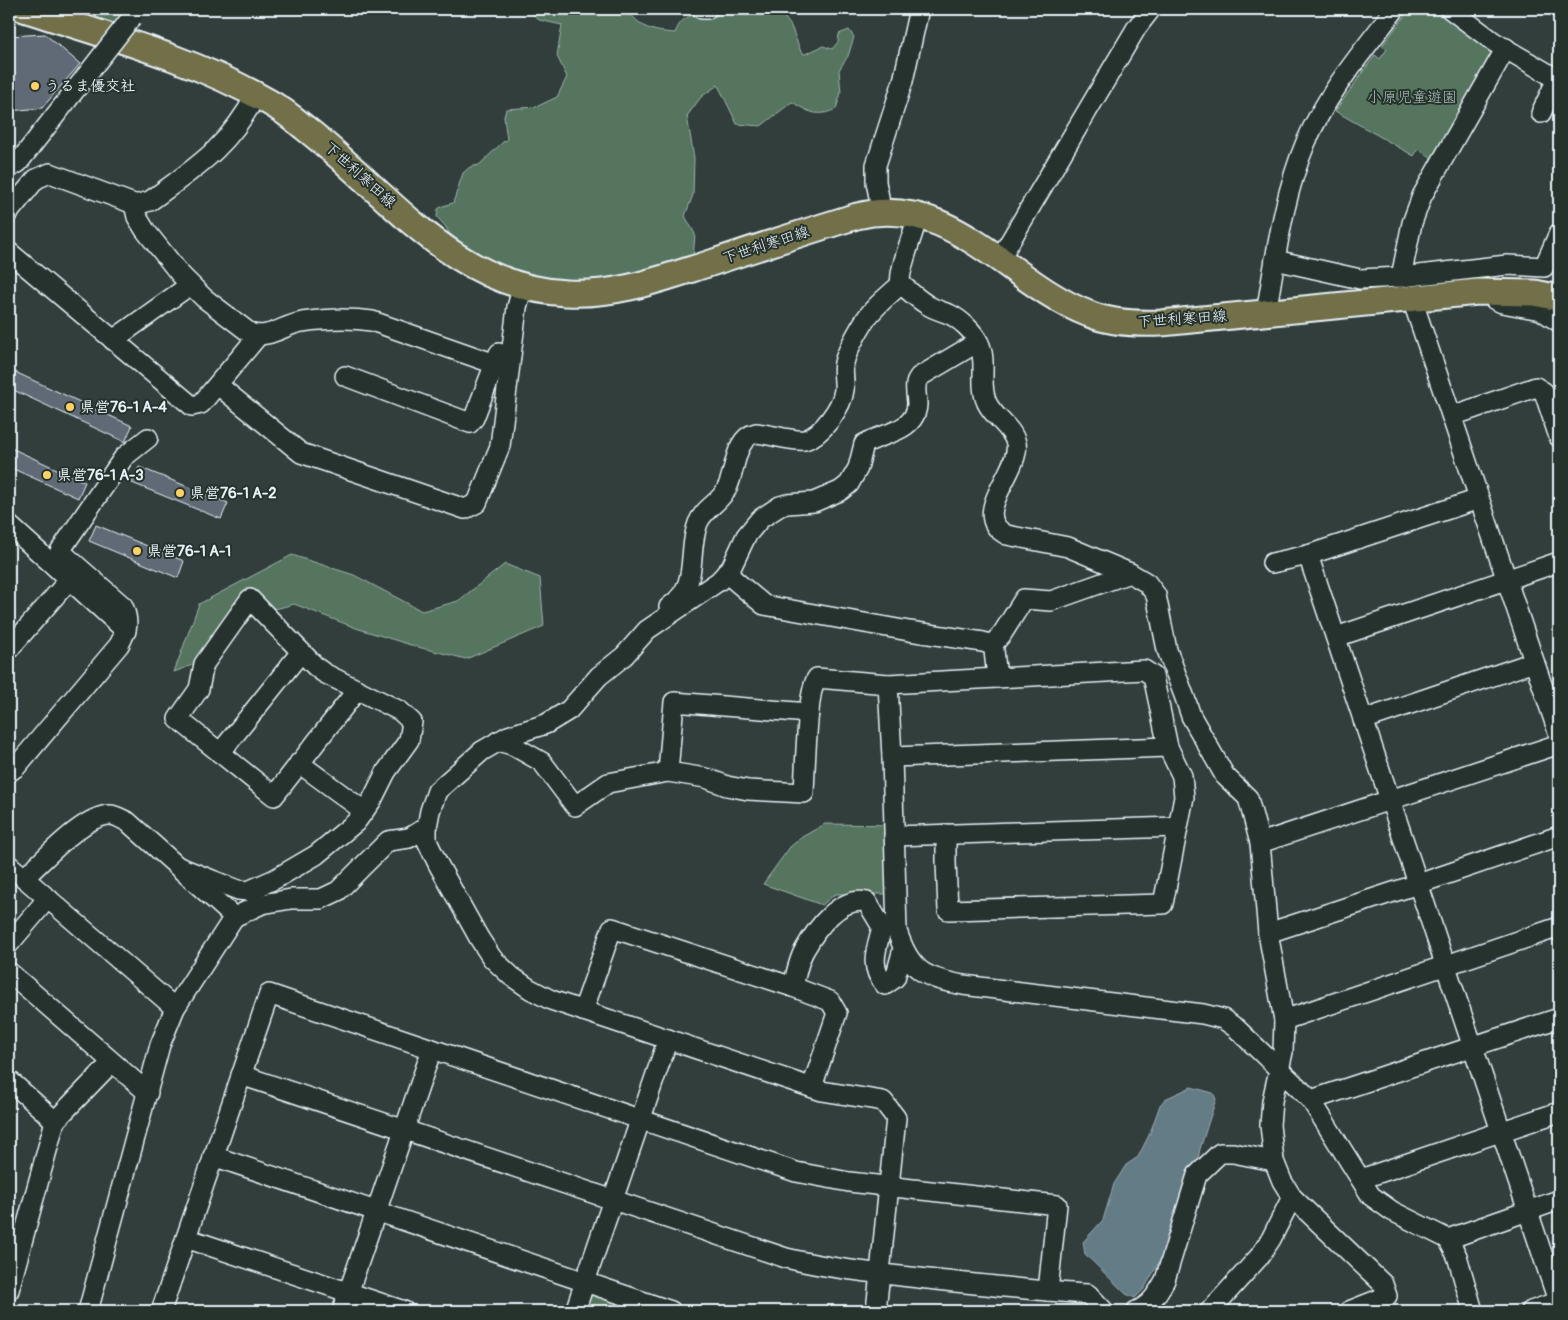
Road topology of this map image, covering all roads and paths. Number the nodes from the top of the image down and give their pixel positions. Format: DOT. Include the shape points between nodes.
graph roads {
  1 [pos="24,9"];
  2 [pos="702,9"];
  3 [pos="707,9"];
  4 [pos="919,9"];
  5 [pos="1151,9"];
  6 [pos="1395,9"];
  7 [pos="1450,9"];
  8 [pos="135,13"];
  9 [pos="1506,48"];
  10 [pos="1558,79"];
  11 [pos="256,95"];
  12 [pos="1541,113"];
  13 [pos="9,168"];
  14 [pos="134,204"];
  15 [pos="880,211"];
  16 [pos="9,212"];
  17 [pos="918,215"];
  18 [pos="1559,233"];
  19 [pos="9,252"];
  20 [pos="999,260"];
  21 [pos="1275,260"];
  22 [pos="190,284"];
  23 [pos="901,284"];
  24 [pos="1407,288"];
  25 [pos="1478,292"];
  26 [pos="520,297"];
  27 [pos="1559,298"];
  28 [pos="1266,313"];
  29 [pos="1559,322"];
  30 [pos="258,336"];
  31 [pos="114,340"];
  32 [pos="978,342"];
  33 [pos="494,364"];
  34 [pos="345,376"];
  35 [pos="218,385"];
  36 [pos="1452,416"];
  37 [pos="1559,437"];
  38 [pos="148,438"];
  39 [pos="1479,499"];
  40 [pos="9,525"];
  41 [pos="1308,555"];
  42 [pos="1559,562"];
  43 [pos="1272,563"];
  44 [pos="726,573"];
  45 [pos="1130,573"];
  46 [pos="69,580"];
  47 [pos="1507,580"];
  48 [pos="126,631"];
  49 [pos="640,636"];
  50 [pos="1336,637"];
  51 [pos="992,644"];
  52 [pos="9,649"];
  53 [pos="301,652"];
  54 [pos="1534,662"];
  55 [pos="997,678"];
  56 [pos="888,684"];
  57 [pos="357,690"];
  58 [pos="809,713"];
  59 [pos="1364,720"];
  60 [pos="1559,735"];
  61 [pos="498,741"];
  62 [pos="1559,744"];
  63 [pos="1168,746"];
  64 [pos="220,753"];
  65 [pos="892,757"];
  66 [pos="299,764"];
  67 [pos="9,772"];
  68 [pos="668,772"];
  69 [pos="1390,800"];
  70 [pos="364,811"];
  71 [pos="427,827"];
  72 [pos="1177,827"];
  73 [pos="946,834"];
  74 [pos="894,836"];
  75 [pos="1559,836"];
  76 [pos="1260,843"];
  77 [pos="9,865"];
  78 [pos="179,867"];
  79 [pos="24,878"];
  80 [pos="1418,884"];
  81 [pos="48,898"];
  82 [pos="234,917"];
  83 [pos="1559,927"];
  84 [pos="1268,933"];
  85 [pos="9,944"];
  86 [pos="903,949"];
  87 [pos="1446,966"];
  88 [pos="9,972"];
  89 [pos="792,987"];
  90 [pos="175,1008"];
  91 [pos="583,1011"];
  92 [pos="1559,1018"];
  93 [pos="1284,1020"];
  94 [pos="668,1039"];
  95 [pos="1473,1047"];
  96 [pos="432,1049"];
  97 [pos="112,1062"];
  98 [pos="1280,1070"];
  99 [pos="241,1075"];
  100 [pos="9,1080"];
  101 [pos="812,1087"];
  102 [pos="148,1093"];
  103 [pos="1311,1100"];
  104 [pos="1559,1112"];
  105 [pos="641,1120"];
  106 [pos="55,1121"];
  107 [pos="404,1130"];
  108 [pos="1502,1132"];
  109 [pos="214,1156"];
  110 [pos="1274,1161"];
  111 [pos="1361,1180"];
  112 [pos="889,1186"];
  113 [pos="1292,1197"];
  114 [pos="613,1200"];
  115 [pos="1559,1200"];
  116 [pos="1528,1211"];
  117 [pos="376,1212"];
  118 [pos="186,1238"];
  119 [pos="1448,1239"];
  120 [pos="880,1274"];
  121 [pos="585,1282"];
  122 [pos="9,1286"];
  123 [pos="1048,1291"];
  124 [pos="349,1292"];
  125 [pos="1559,1302"];
  126 [pos="88,1311"];
  127 [pos="161,1311"];
  128 [pos="342,1311"];
  129 [pos="404,1311"];
  130 [pos="575,1311"];
  131 [pos="671,1311"];
  132 [pos="876,1311"];
  133 [pos="1104,1311"];
  134 [pos="1136,1311"];
  135 [pos="1210,1311"];
  136 [pos="1349,1311"];
  137 [pos="1473,1311"];
  138 [pos="1531,1311"];
  1 -- 11 [label="main road, 下世利寒田線" via="185,62"];
  2 -- 3 [label="street"];
  4 -- 15 [label="street" via="903,81 876,165"];
  5 -- 20 [label="street" via="1137,27"];
  6 -- 21 [label="street" via="1345,74 1306,142 1287,202"];
  7 -- 9 [label="street"];
  8 -- 13 [label="street, bridge" via="18,164"];
  9 -- 10 [label="street"];
  9 -- 24 [label="street" via="1422,196 1412,223"];
  10 -- 12 [label="street"];
  11 -- 14 [label="street" via="230,136 206,160 150,201"];
  11 -- 26 [label="main road, 下世利寒田線" via="326,145 450,253"];
  14 -- 16 [label="street" via="50,173 36,179"];
  14 -- 22 [label="street" via="145,230"];
  15 -- 17 [label="main road, 下世利寒田線"];
  15 -- 26 [label="main road, 下世利寒田線" via="628,288 604,292 544,291"];
  17 -- 20 [label="main road, 下世利寒田線" via="951,228"];
  17 -- 23 [label="street" via="900,273"];
  18 -- 24 [label="street" via="1544,267 1507,265"];
  19 -- 31 [label="street"];
  20 -- 28 [label="main road, 下世利寒田線" via="1066,303 1100,318 1146,324"];
  21 -- 24 [label="street"];
  21 -- 28 [label="street"];
  22 -- 30 [label="street" via="204,298"];
  22 -- 31 [label="street"];
  23 -- 32 [label="street" via="930,306 957,319"];
  23 -- 49 [label="street" via="868,315 861,327 844,362 841,399 820,431 801,440 756,433 744,441 728,488 703,513 698,524 686,590 672,606 644,624"];
  24 -- 25 [label="main road, 下世利寒田線"];
  24 -- 28 [label="main road, 下世利寒田線"];
  24 -- 36 [label="street"];
  25 -- 27 [label="main road, 下世利寒田線" via="1526,293"];
  25 -- 29 [label="street" via="1502,303 1541,310"];
  26 -- 33 [label="street"];
  26 -- 35 [label="street" via="500,446 477,503 465,509 301,453"];
  30 -- 33 [label="street" via="291,324 359,320"];
  30 -- 35 [label="street"];
  31 -- 35 [label="street" via="192,406 202,404"];
  32 -- 44 [label="street" via="919,378 916,384 917,408 911,421 864,444 858,468 848,484 814,502 780,506 760,519 746,536"];
  32 -- 45 [label="street" via="983,357 986,402 1013,435 1016,447 992,513 995,525 1007,535 1068,547"];
  33 -- 34 [label="street" via="470,423"];
  36 -- 37 [label="street" via="1536,387 1544,392"];
  36 -- 39 [label="street"];
  38 -- 48 [label="street" via="124,457 60,551 122,606 128,617"];
  39 -- 41 [label="street"];
  39 -- 47 [label="street"];
  40 -- 46 [label="street"];
  41 -- 43 [label="street"];
  41 -- 50 [label="street"];
  42 -- 47 [label="street"];
  44 -- 49 [label="street" via="709,589"];
  44 -- 51 [label="street" via="764,605"];
  45 -- 51 [label="street" via="1051,601 1024,599"];
  45 -- 76 [label="street" via="1148,583 1156,595 1167,650 1191,716 1225,776 1248,798"];
  46 -- 48 [label="street"];
  46 -- 52 [label="street"];
  47 -- 50 [label="street"];
  47 -- 54 [label="street"];
  48 -- 67 [label="street" via="119,645"];
  49 -- 61 [label="street" via="624,656 599,676 562,715"];
  50 -- 59 [label="street"];
  51 -- 55 [label="street"];
  53 -- 57 [label="street" via="324,673"];
  53 -- 64 [label="street"];
  53 -- 64 [label="street" via="250,599 204,664 199,689 178,720"];
  54 -- 59 [label="street"];
  54 -- 60 [label="street"];
  55 -- 56 [label="street"];
  55 -- 63 [label="street" via="1144,670 1153,676"];
  56 -- 58 [label="street" via="817,678"];
  56 -- 65 [label="street"];
  57 -- 66 [label="street"];
  57 -- 70 [label="street" via="400,711 412,722 409,740"];
  58 -- 68 [label="street" via="674,702"];
  58 -- 68 [label="street" via="804,793 748,790"];
  59 -- 69 [label="street"];
  61 -- 68 [label="street" via="542,762 575,806 608,782"];
  61 -- 71 [label="street" via="437,791"];
  62 -- 69 [label="street"];
  63 -- 65 [label="street"];
  63 -- 72 [label="street" via="1182,776 1184,797"];
  64 -- 66 [label="street" via="274,796"];
  65 -- 74 [label="street"];
  66 -- 70 [label="street"];
  69 -- 76 [label="street"];
  69 -- 80 [label="street"];
  70 -- 78 [label="street" via="356,822 316,855 258,888 238,890"];
  71 -- 82 [label="street" via="409,838 388,842 338,892 321,899 291,899 262,904"];
  71 -- 91 [label="street" via="428,841 438,864 492,958 530,989"];
  72 -- 73 [label="street"];
  72 -- 73 [label="street" via="1163,904 948,910"];
  73 -- 74 [label="street"];
  74 -- 86 [label="street" via="897,931"];
  75 -- 80 [label="street"];
  76 -- 84 [label="street"];
  77 -- 79 [label="street"];
  78 -- 79 [label="street" via="128,822 112,814 94,818 77,830"];
  78 -- 82 [label="street"];
  79 -- 81 [label="street"];
  80 -- 84 [label="street"];
  80 -- 87 [label="street"];
  81 -- 85 [label="street"];
  81 -- 90 [label="street"];
  82 -- 90 [label="street"];
  83 -- 87 [label="street"];
  84 -- 93 [label="street"];
  86 -- 89 [label="street" via="895,978 885,985 878,977 874,956 882,927 867,902 857,900 843,905 821,925 804,950"];
  86 -- 98 [label="street" via="913,964 938,981 1223,1019"];
  87 -- 93 [label="street"];
  87 -- 95 [label="street"];
  88 -- 97 [label="street"];
  89 -- 91 [label="street" via="612,928"];
  89 -- 101 [label="street" via="830,1001 837,1013"];
  90 -- 102 [label="street" via="160,1045"];
  91 -- 94 [label="street"];
  92 -- 95 [label="street"];
  93 -- 98 [label="street"];
  94 -- 101 [label="street"];
  94 -- 105 [label="street"];
  95 -- 103 [label="street"];
  95 -- 108 [label="street"];
  96 -- 99 [label="street" via="269,994"];
  96 -- 105 [label="street"];
  96 -- 107 [label="street"];
  97 -- 102 [label="street"];
  97 -- 106 [label="street"];
  98 -- 103 [label="street"];
  98 -- 110 [label="street" via="1271,1117"];
  99 -- 107 [label="street"];
  99 -- 109 [label="street"];
  100 -- 106 [label="street"];
  101 -- 112 [label="street" via="883,1101 896,1118"];
  102 -- 126 [label="street"];
  103 -- 111 [label="street"];
  104 -- 108 [label="street"];
  105 -- 112 [label="street" via="796,1172"];
  105 -- 114 [label="street"];
  106 -- 122 [label="street"];
  107 -- 114 [label="street"];
  107 -- 117 [label="street"];
  108 -- 111 [label="street"];
  108 -- 116 [label="street"];
  109 -- 117 [label="street"];
  109 -- 118 [label="street"];
  110 -- 113 [label="street"];
  110 -- 134 [label="street" via="1220,1153 1197,1175 1165,1280 1156,1295"];
  111 -- 119 [label="street" via="1371,1196 1392,1211"];
  112 -- 120 [label="street"];
  112 -- 123 [label="street" via="1057,1205"];
  113 -- 135 [label="street" via="1259,1257"];
  113 -- 136 [label="street" via="1384,1284 1388,1296"];
  114 -- 120 [label="street" via="786,1258 822,1267"];
  114 -- 121 [label="street"];
  115 -- 116 [label="street"];
  116 -- 119 [label="street"];
  116 -- 125 [label="street"];
  117 -- 121 [label="street"];
  117 -- 124 [label="street"];
  118 -- 124 [label="street"];
  118 -- 127 [label="street"];
  119 -- 137 [label="street" via="1457,1256"];
  120 -- 123 [label="street"];
  120 -- 132 [label="street"];
  121 -- 130 [label="street"];
  121 -- 131 [label="street"];
  123 -- 133 [label="street" via="1088,1294"];
  124 -- 128 [label="street"];
  124 -- 129 [label="street"];
  125 -- 138 [label="street"];
}
